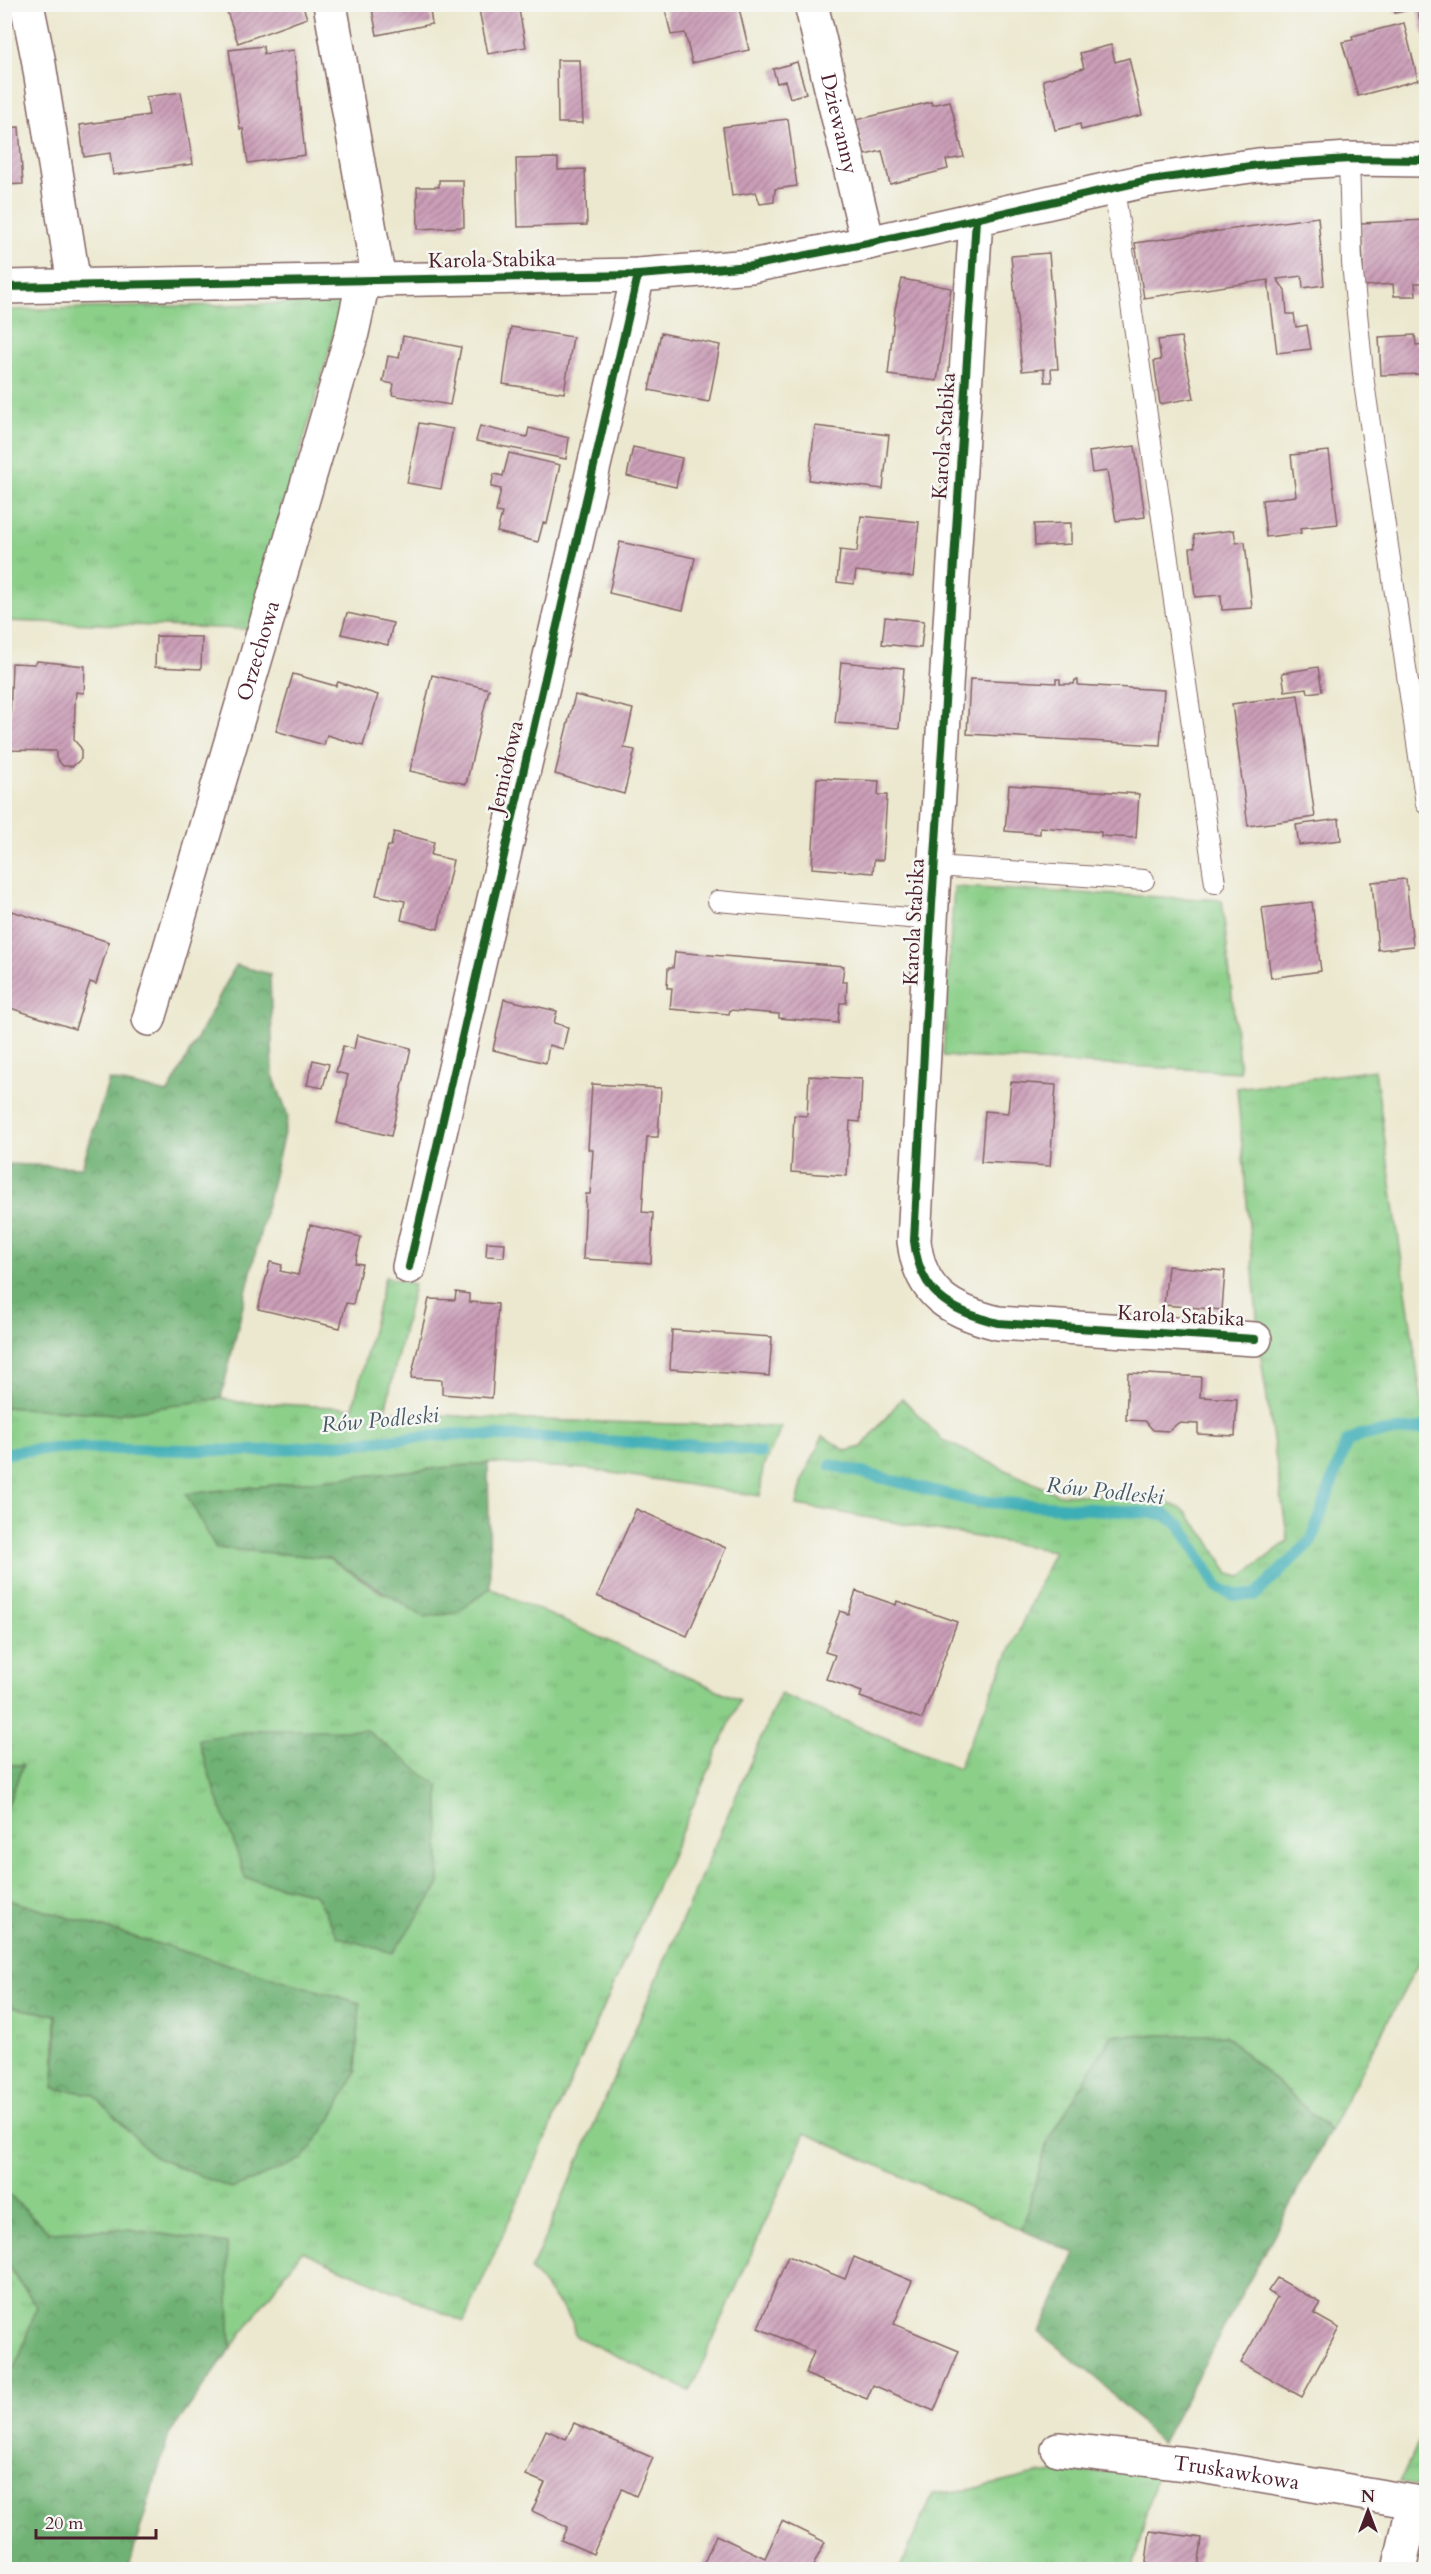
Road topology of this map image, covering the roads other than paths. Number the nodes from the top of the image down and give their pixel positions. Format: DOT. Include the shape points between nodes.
graph roads {
  1 [pos="27,4"];
  2 [pos="330,4"];
  3 [pos="811,4"];
  4 [pos="1349,159"];
  5 [pos="1426,160"];
  6 [pos="1114,188"];
  7 [pos="976,219"];
  8 [pos="868,243"];
  9 [pos="638,275"];
  10 [pos="371,281"];
  11 [pos="74,284"];
  12 [pos="4,287"];
  13 [pos="1426,804"];
  14 [pos="935,866"];
  15 [pos="1144,880"];
  16 [pos="1215,883"];
  17 [pos="718,901"];
  18 [pos="931,920"];
  19 [pos="149,1019"];
  20 [pos="409,1267"];
  21 [pos="1255,1338"];
  22 [pos="1058,2449"];
  23 [pos="1420,2503"];
  24 [pos="1398,2570"];
  1 -- 11 [label="street"];
  2 -- 10 [label="street"];
  3 -- 8 [label="street, Dziewanny"];
  4 -- 5 [label="street, Karola Stabika"];
  4 -- 6 [label="street, Karola Stabika" via="1258,165"];
  4 -- 13 [label="lane" via="1352,264 1364,383"];
  6 -- 7 [label="street, Karola Stabika"];
  6 -- 16 [label="lane"];
  7 -- 8 [label="street, Karola Stabika"];
  7 -- 14 [label="street, Karola Stabika"];
  8 -- 9 [label="street, Karola Stabika" via="750,266"];
  9 -- 10 [label="street, Karola Stabika"];
  9 -- 20 [label="street, Jemiołowa"];
  10 -- 11 [label="street, Karola Stabika"];
  10 -- 19 [label="street, Orzechowa" via="348,345"];
  11 -- 12 [label="street, Karola Stabika"];
  14 -- 15 [label="lane"];
  14 -- 18 [label="street, Karola Stabika"];
  17 -- 18 [label="lane"];
  18 -- 21 [label="street, Karola Stabika" via="914,1241 921,1276 943,1301 957,1310 998,1323"];
  22 -- 23 [label="street, Truskawkowa" via="1195,2465"];
  23 -- 24 [label="street, Truskawkowa"];
}
